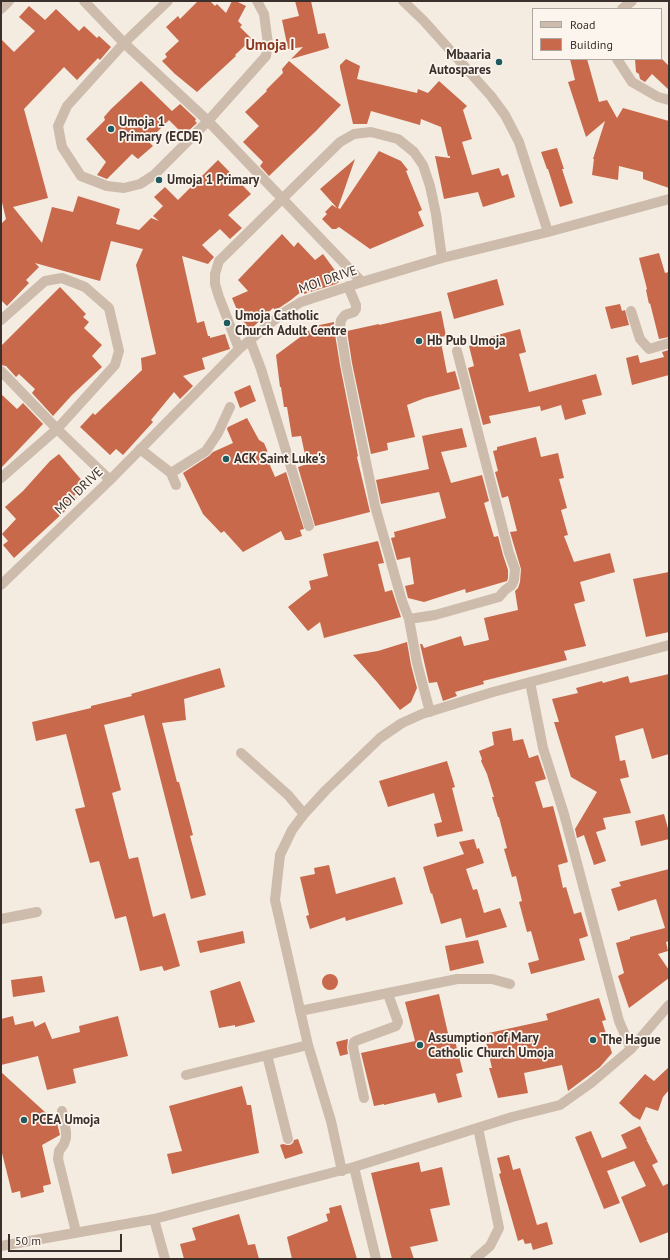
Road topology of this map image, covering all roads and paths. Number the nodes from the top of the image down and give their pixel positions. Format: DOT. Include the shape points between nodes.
graph roads {
  1 [pos="9,1"];
  2 [pos="84,1"];
  3 [pos="168,1"];
  4 [pos="257,1"];
  5 [pos="403,1"];
  6 [pos="632,1"];
  7 [pos="623,8"];
  8 [pos="1,9"];
  9 [pos="124,43"];
  10 [pos="619,60"];
  11 [pos="669,100"];
  12 [pos="208,120"];
  13 [pos="282,198"];
  14 [pos="669,199"];
  15 [pos="548,232"];
  16 [pos="442,258"];
  17 [pos="362,282"];
  18 [pos="348,286"];
  19 [pos="631,311"];
  20 [pos="1,320"];
  21 [pos="250,340"];
  22 [pos="669,343"];
  23 [pos="239,349"];
  24 [pos="457,351"];
  25 [pos="1,371"];
  26 [pos="230,407"];
  27 [pos="57,429"];
  28 [pos="140,449"];
  29 [pos="171,473"];
  30 [pos="1,478"];
  31 [pos="110,480"];
  32 [pos="176,485"];
  33 [pos="309,526"];
  34 [pos="1,585"];
  35 [pos="409,619"];
  36 [pos="669,645"];
  37 [pos="530,682"];
  38 [pos="430,712"];
  39 [pos="241,753"];
  40 [pos="304,814"];
  41 [pos="37,912"];
  42 [pos="1,918"];
  43 [pos="510,984"];
  44 [pos="388,994"];
  45 [pos="669,1005"];
  46 [pos="300,1011"];
  47 [pos="308,1045"];
  48 [pos="631,1049"];
  49 [pos="267,1055"];
  50 [pos="186,1075"];
  51 [pos="364,1098"];
  52 [pos="62,1111"];
  53 [pos="478,1128"];
  54 [pos="288,1139"];
  55 [pos="354,1167"];
  56 [pos="342,1171"];
  57 [pos="154,1219"];
  58 [pos="76,1232"];
  59 [pos="1,1246"];
  60 [pos="165,1259"];
  61 [pos="376,1259"];
  62 [pos="475,1259"];
  1 -- 8 [label="street"];
  2 -- 9 [label="street"];
  3 -- 9 [label="street"];
  4 -- 12 [label="street" via="264,14 268,44 266,56"];
  5 -- 15 [label="street" via="424,21 505,115 519,142"];
  6 -- 7 [label="street"];
  9 -- 12 [label="street"];
  9 -- 12 [label="street" via="67,106 58,126 62,147 81,176 107,186 124,188 140,184 154,175"];
  10 -- 11 [label="street" via="632,82 658,97"];
  12 -- 13 [label="street"];
  13 -- 16 [label="street" via="340,142 354,134 371,132 398,139 414,152 423,165 436,214"];
  13 -- 17 [label="street"];
  13 -- 23 [label="street" via="219,261 215,274 219,298"];
  14 -- 15 [label="street, MOI DRIVE"];
  15 -- 16 [label="street, MOI DRIVE"];
  16 -- 17 [label="street, MOI DRIVE"];
  17 -- 18 [label="street, MOI DRIVE"];
  18 -- 21 [label="street, MOI DRIVE" via="300,302"];
  18 -- 35 [label="street" via="356,309 341,320 346,364 375,506"];
  19 -- 22 [label="street" via="640,339 649,349"];
  20 -- 27 [label="street" via="45,281 62,278 85,287 109,308 119,351 116,365"];
  21 -- 23 [label="street, MOI DRIVE"];
  21 -- 33 [label="street"];
  23 -- 28 [label="street, MOI DRIVE"];
  24 -- 35 [label="street" via="515,569 514,580 499,597"];
  25 -- 27 [label="street"];
  26 -- 29 [label="street" via="206,451"];
  27 -- 30 [label="street"];
  27 -- 31 [label="street"];
  28 -- 29 [label="street"];
  28 -- 31 [label="street, MOI DRIVE"];
  29 -- 32 [label="street"];
  31 -- 34 [label="street, MOI DRIVE"];
  35 -- 38 [label="street"];
  36 -- 37 [label="street"];
  37 -- 38 [label="street"];
  37 -- 48 [label="street" via="543,748 564,814 619,1021"];
  38 -- 40 [label="street" via="402,722 380,738"];
  39 -- 40 [label="street" via="288,795"];
  40 -- 46 [label="street" via="292,830 280,855 275,900"];
  41 -- 42 [label="street"];
  43 -- 44 [label="street" via="492,979 457,979"];
  44 -- 46 [label="street"];
  44 -- 51 [label="street" via="398,1022 396,1026 354,1042"];
  45 -- 48 [label="street"];
  46 -- 47 [label="street"];
  47 -- 49 [label="street"];
  47 -- 56 [label="street" via="331,1121"];
  48 -- 53 [label="street" via="560,1105"];
  49 -- 50 [label="street"];
  49 -- 54 [label="street"];
  52 -- 58 [label="street" via="66,1138 58,1159"];
  53 -- 55 [label="street"];
  53 -- 62 [label="street" via="499,1228 490,1246"];
  55 -- 56 [label="street"];
  55 -- 61 [label="street"];
  56 -- 57 [label="street"];
  57 -- 58 [label="street"];
  57 -- 60 [label="street"];
  58 -- 59 [label="street"];
}
